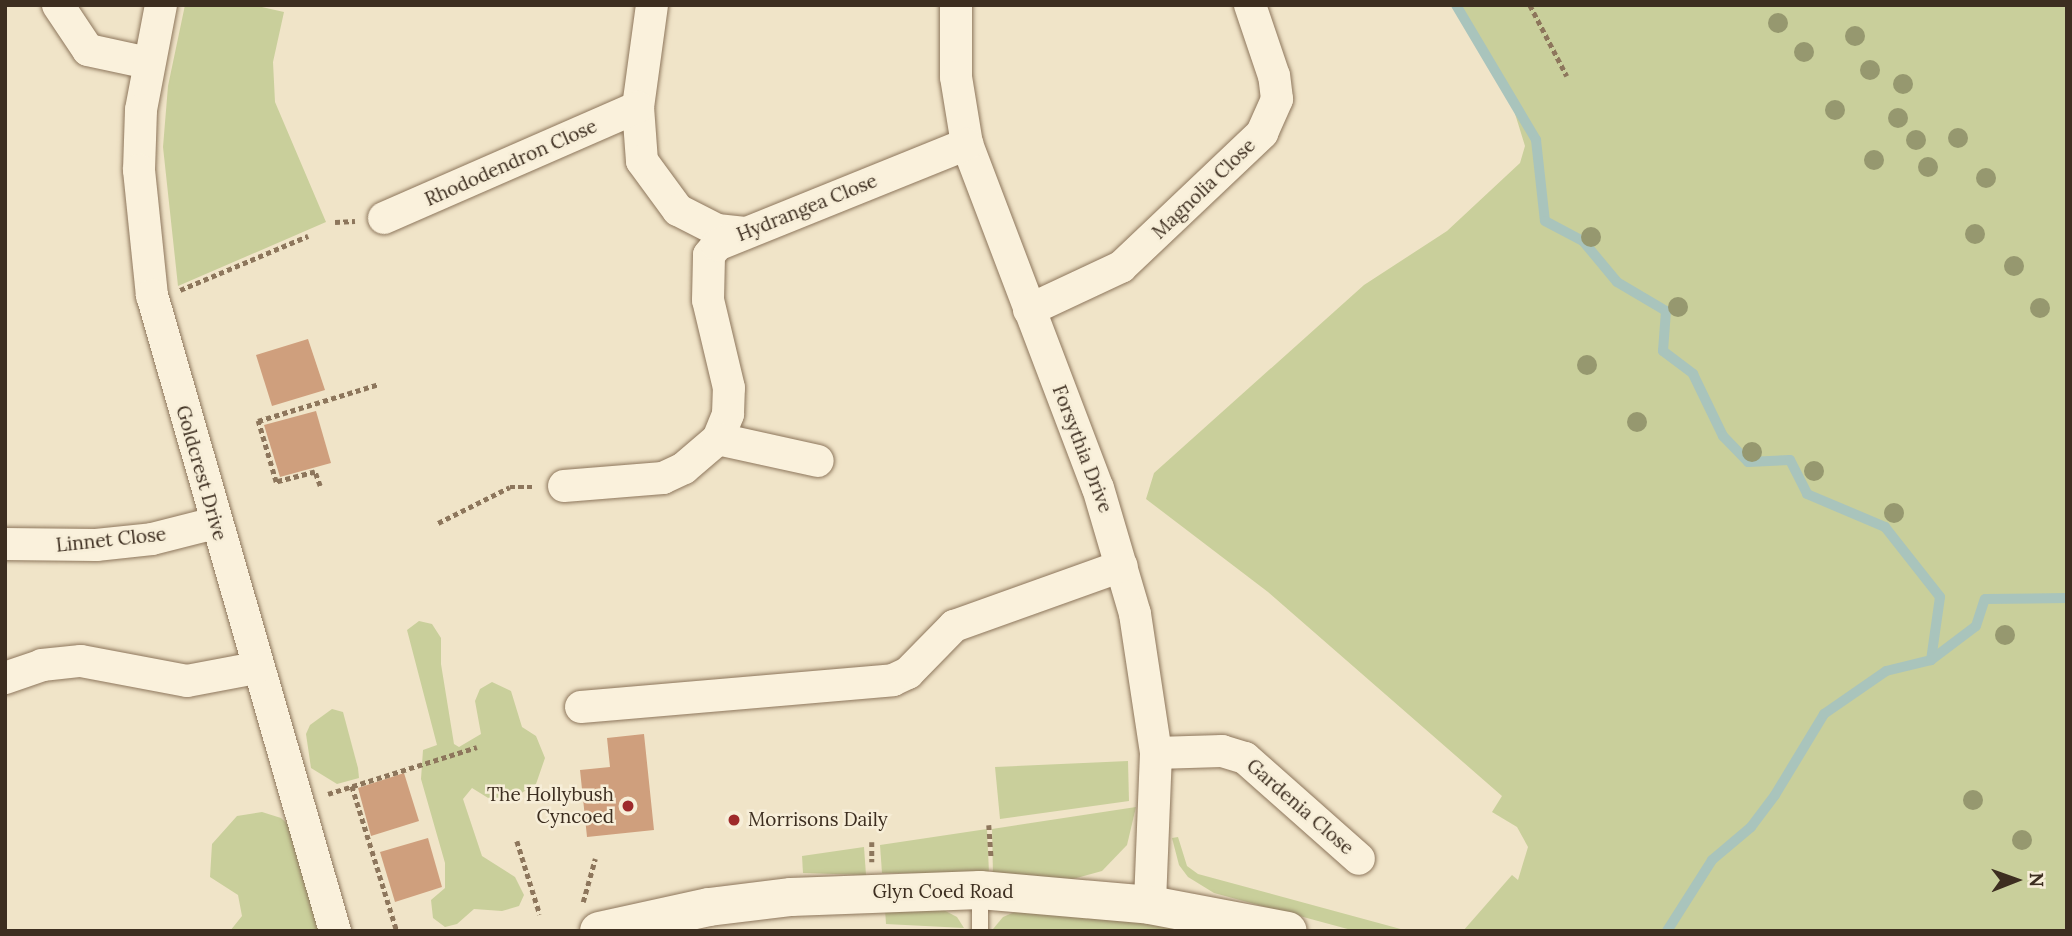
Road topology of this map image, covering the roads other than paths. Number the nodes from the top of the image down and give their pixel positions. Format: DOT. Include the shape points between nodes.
graph roads {
  1 [pos="58,5"];
  2 [pos="161,5"];
  3 [pos="652,5"];
  4 [pos="956,5"];
  5 [pos="1250,5"];
  6 [pos="148,63"];
  7 [pos="638,107"];
  8 [pos="967,144"];
  9 [pos="384,219"];
  10 [pos="744,233"];
  11 [pos="1029,310"];
  12 [pos="718,439"];
  13 [pos="818,461"];
  14 [pos="564,486"];
  15 [pos="215,523"];
  16 [pos="5,544"];
  17 [pos="1122,566"];
  18 [pos="257,668"];
  19 [pos="5,678"];
  20 [pos="581,707"];
  21 [pos="1156,753"];
  22 [pos="1359,859"];
  23 [pos="980,890"];
  24 [pos="1150,905"];
  25 [pos="590,919"];
  26 [pos="335,931"];
  27 [pos="979,931"];
  28 [pos="1288,931"];
  1 -- 6 [label="street" via="88,50"];
  2 -- 6 [label="street, Goldcrest Drive"];
  3 -- 7 [label="street"];
  4 -- 8 [label="street, Forsythia Drive" via="956,77"];
  5 -- 11 [label="street, Magnolia Close" via="1277,99 1262,133 1121,267"];
  6 -- 15 [label="street, Goldcrest Drive" via="139,170 152,295"];
  7 -- 9 [label="street, Rhododendron Close"];
  7 -- 10 [label="street" via="642,161 656,184 678,210 700,223"];
  8 -- 10 [label="street, Hydrangea Close"];
  8 -- 11 [label="street, Forsythia Drive"];
  10 -- 12 [label="street, Hydrangea Close" via="717,245 709,256 706,275 729,388 727,414"];
  11 -- 17 [label="street, Forsythia Drive" via="1098,488"];
  12 -- 13 [label="street"];
  12 -- 14 [label="street" via="684,468 663,478"];
  15 -- 16 [label="street, Linnet Close" via="152,539 96,545"];
  15 -- 18 [label="street, Goldcrest Drive"];
  17 -- 20 [label="street" via="954,626 908,673 893,680"];
  17 -- 21 [label="street, Forsythia Drive" via="1146,673"];
  18 -- 19 [label="street" via="187,681 81,661 41,666"];
  18 -- 26 [label="street, Goldcrest Drive"];
  21 -- 22 [label="street, Gardenia Close" via="1222,751 1245,758"];
  21 -- 24 [label="street, Forsythia Drive"];
  23 -- 24 [label="street, Glyn Coed Road"];
  23 -- 25 [label="street, Glyn Coed Road" via="791,897"];
  23 -- 27 [label="lane"];
  24 -- 28 [label="street, Glyn Coed Road"];
}
